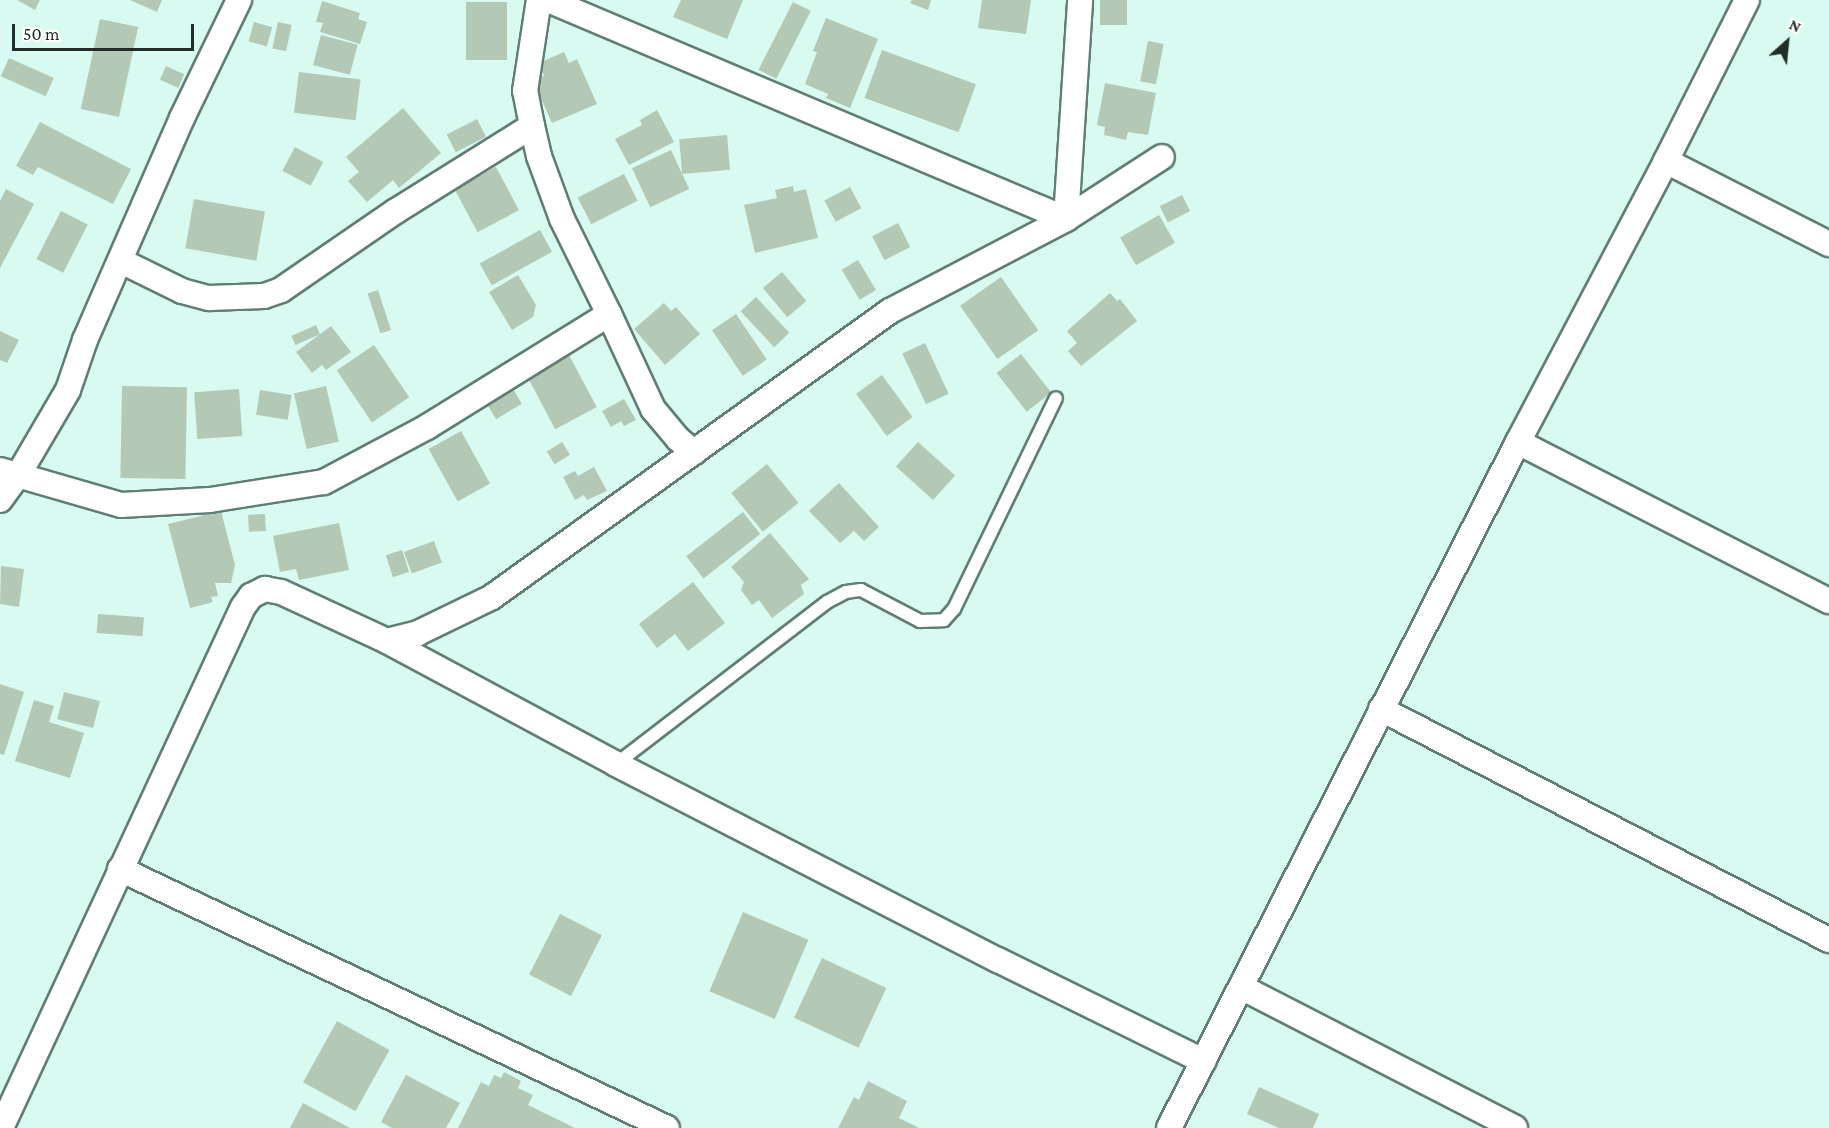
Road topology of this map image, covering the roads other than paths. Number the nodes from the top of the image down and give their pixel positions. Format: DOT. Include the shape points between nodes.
graph roads {
  1 [pos="239,0"];
  2 [pos="539,0"];
  3 [pos="548,0"];
  4 [pos="1080,0"];
  5 [pos="1748,0"];
  6 [pos="532,126"];
  7 [pos="1162,157"];
  8 [pos="1666,160"];
  9 [pos="1066,219"];
  10 [pos="1829,244"];
  11 [pos="121,261"];
  12 [pos="609,314"];
  13 [pos="1056,398"];
  14 [pos="1518,442"];
  15 [pos="694,452"];
  16 [pos="9,473"];
  17 [pos="0,500"];
  18 [pos="1829,601"];
  19 [pos="387,641"];
  20 [pos="1381,709"];
  21 [pos="616,764"];
  22 [pos="120,869"];
  23 [pos="1829,940"];
  24 [pos="1241,987"];
  25 [pos="1203,1061"];
  26 [pos="1,1128"];
  27 [pos="667,1128"];
  28 [pos="1169,1128"];
  29 [pos="1515,1128"];
  1 -- 11 [label="street" via="182,118"];
  2 -- 6 [label="street" via="525,91"];
  3 -- 9 [label="street"];
  4 -- 9 [label="street"];
  5 -- 8 [label="street"];
  6 -- 11 [label="street" via="396,211 281,290 264,296 209,298 182,291"];
  6 -- 12 [label="street" via="562,219"];
  7 -- 9 [label="street"];
  8 -- 10 [label="street"];
  8 -- 14 [label="street"];
  9 -- 15 [label="street" via="890,311"];
  11 -- 16 [label="street" via="85,340 68,390"];
  12 -- 15 [label="street" via="653,409"];
  12 -- 16 [label="street" via="427,427 324,482 210,500 120,504"];
  13 -- 21 [label="lane" via="954,609 944,620 920,621 861,590 846,592 827,602"];
  14 -- 18 [label="street"];
  14 -- 20 [label="street"];
  15 -- 19 [label="street" via="492,597 418,633"];
  16 -- 17 [label="street"];
  19 -- 21 [label="street"];
  19 -- 22 [label="street" via="281,592 265,589 251,596"];
  20 -- 23 [label="street"];
  20 -- 24 [label="street"];
  21 -- 25 [label="street"];
  22 -- 26 [label="street"];
  22 -- 27 [label="street"];
  24 -- 25 [label="street"];
  24 -- 29 [label="street"];
  25 -- 28 [label="street"];
}
